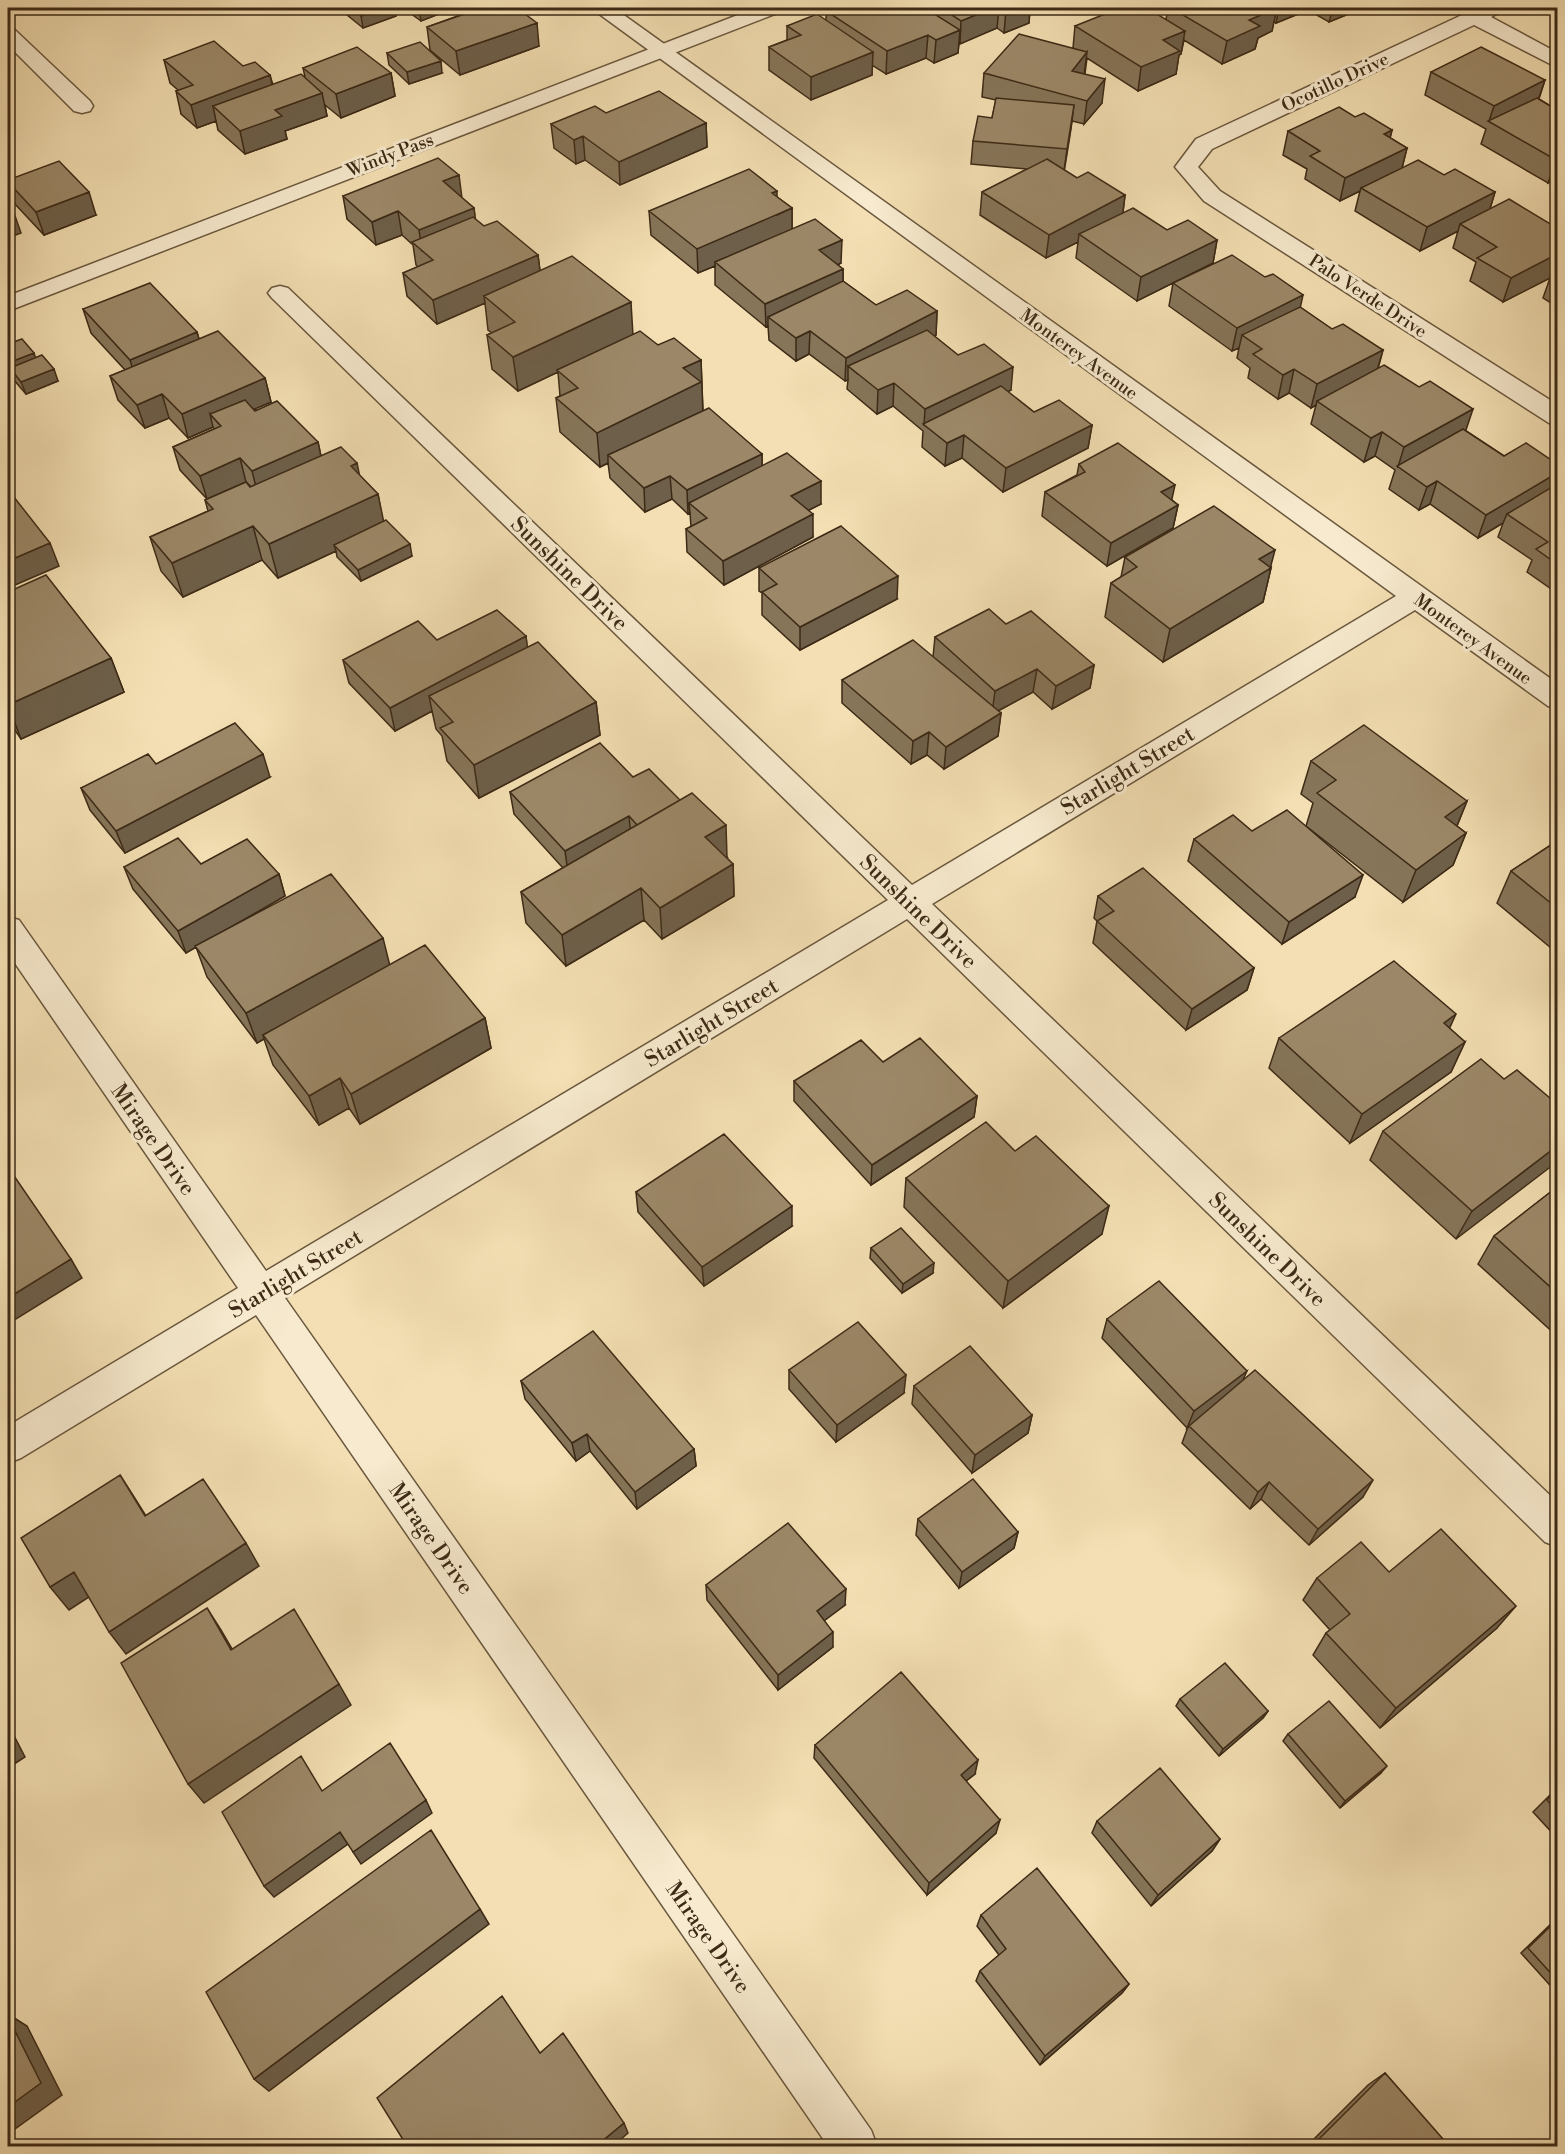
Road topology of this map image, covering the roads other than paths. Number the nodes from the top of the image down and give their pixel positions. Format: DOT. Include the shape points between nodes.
graph roads {
  1 [pos="601,8"];
  2 [pos="772,8"];
  3 [pos="1483,12"];
  4 [pos="8,34"];
  5 [pos="661,50"];
  6 [pos="1557,62"];
  7 [pos="82,106"];
  8 [pos="1186,167"];
  9 [pos="280,293"];
  10 [pos="8,304"];
  11 [pos="1557,417"];
  12 [pos="1414,597"];
  13 [pos="1557,699"];
  14 [pos="909,902"];
  15 [pos="8,929"];
  16 [pos="262,1293"];
  17 [pos="8,1446"];
  18 [pos="1557,1529"];
  19 [pos="855,2146"];
  1 -- 5 [label="street, Monterey Avenue"];
  2 -- 5 [label="street, Windy Pass"];
  3 -- 6 [label="street"];
  3 -- 8 [label="street, Ocotillo Drive" via="1204,144"];
  4 -- 7 [label="street"];
  5 -- 10 [label="street, Windy Pass"];
  5 -- 12 [label="street, Monterey Avenue"];
  8 -- 11 [label="street, Palo Verde Drive" via="1212,196"];
  9 -- 14 [label="street, Sunshine Drive"];
  12 -- 13 [label="street, Monterey Avenue"];
  12 -- 14 [label="street, Starlight Street"];
  14 -- 16 [label="street, Starlight Street"];
  14 -- 18 [label="street, Sunshine Drive"];
  15 -- 16 [label="street, Mirage Drive"];
  16 -- 17 [label="street, Starlight Street"];
  16 -- 19 [label="street, Mirage Drive"];
}
